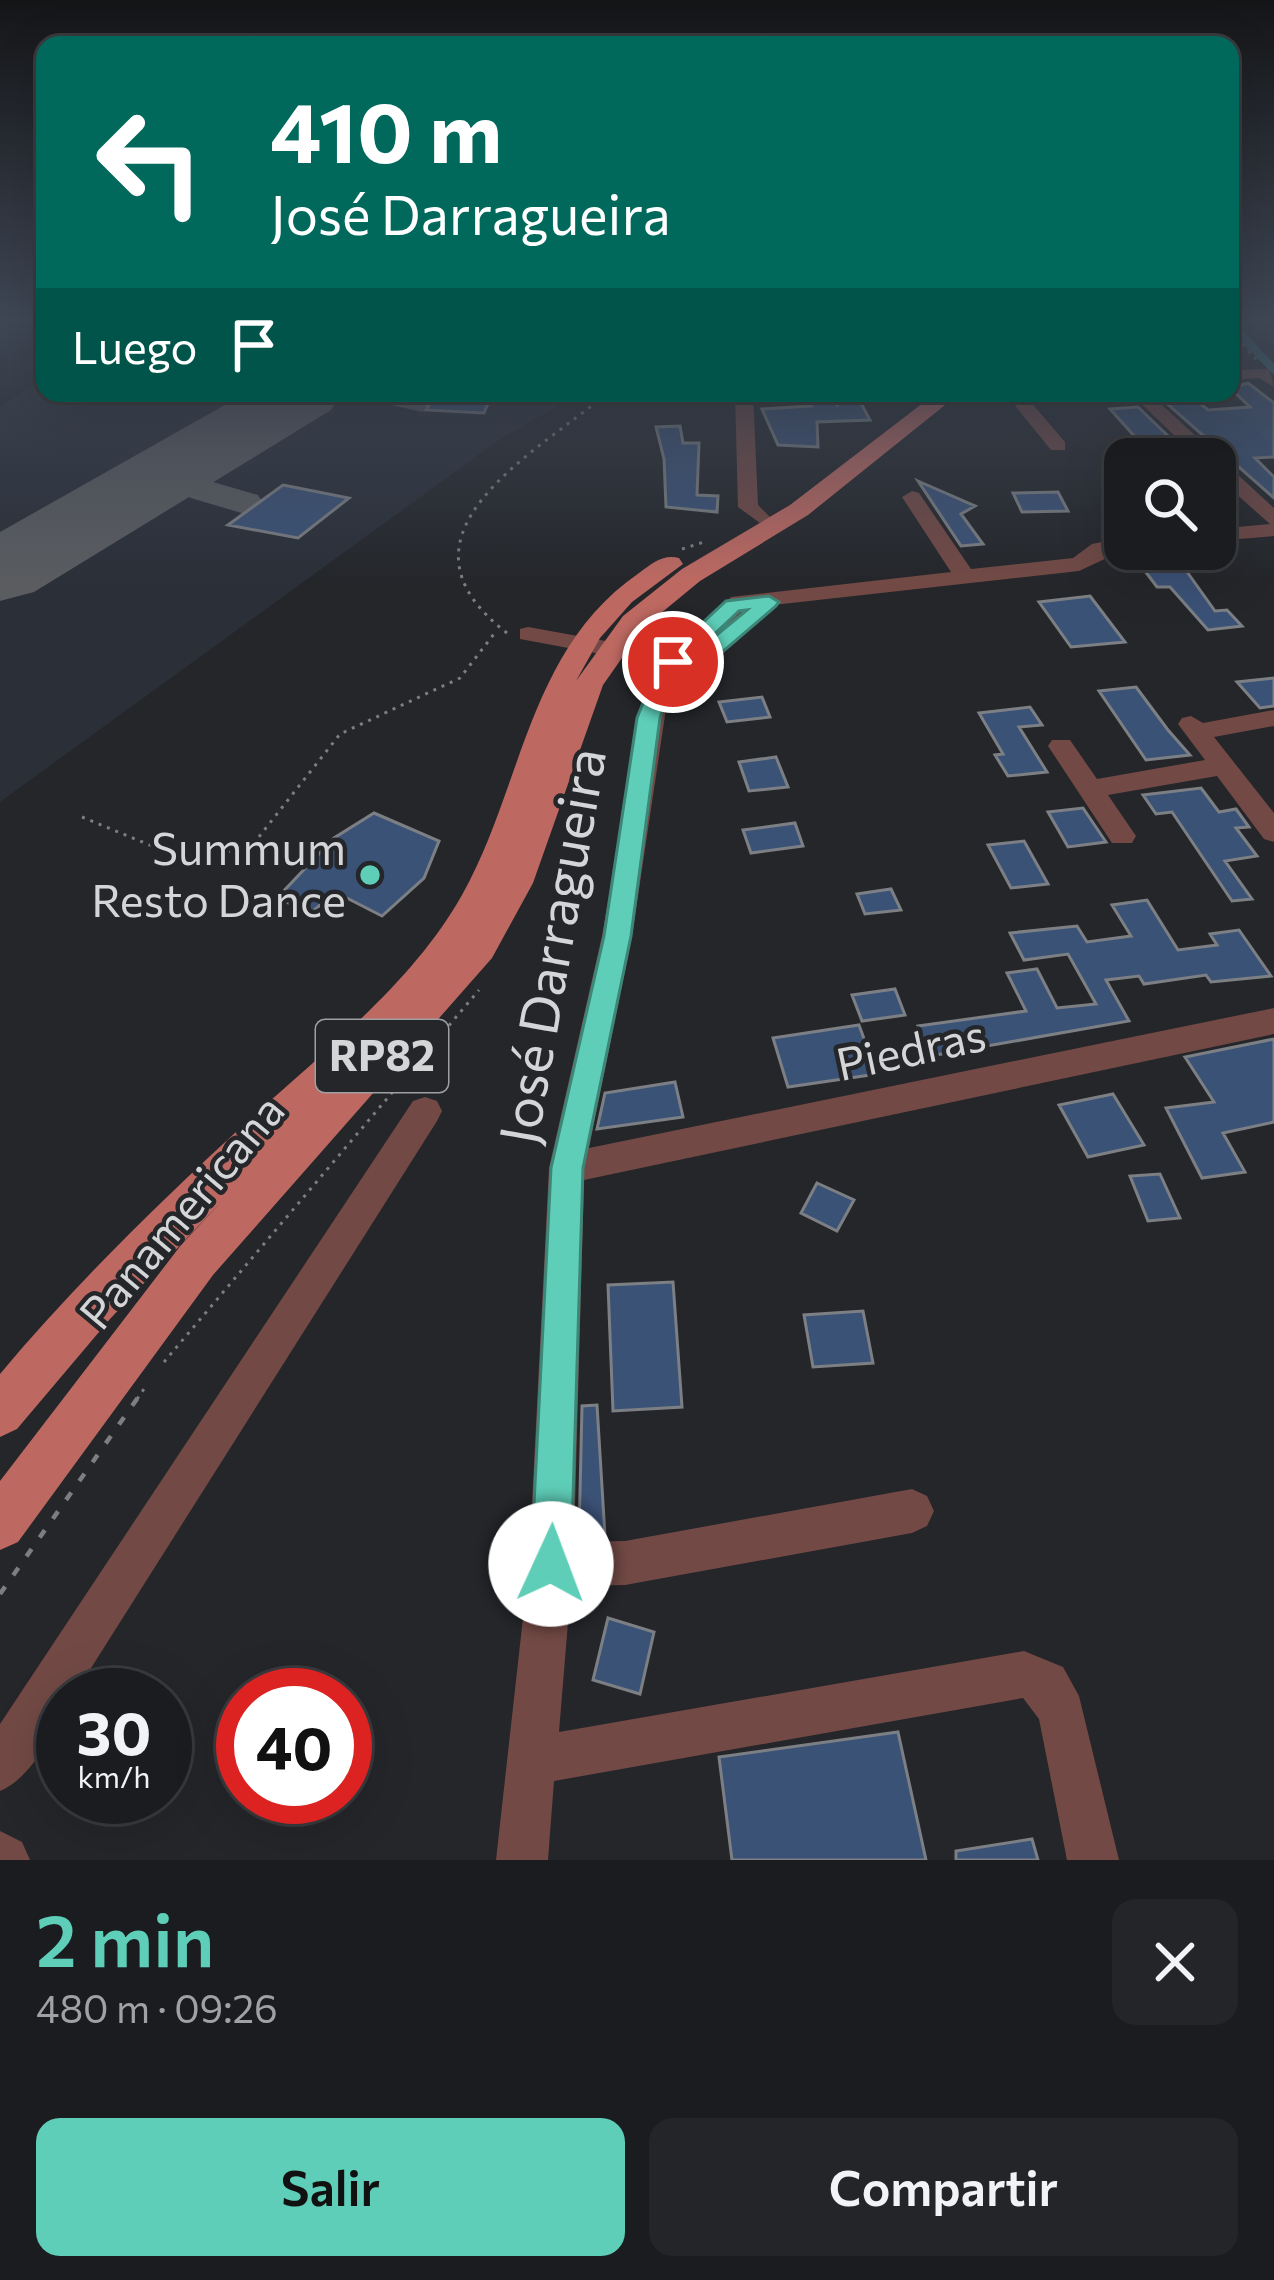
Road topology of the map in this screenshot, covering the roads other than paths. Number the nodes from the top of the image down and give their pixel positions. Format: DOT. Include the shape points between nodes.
graph roads {
  1 [pos="745,409"];
  2 [pos="910,409"];
  3 [pos="929,409"];
  4 [pos="1027,409"];
  5 [pos="1156,409"];
  6 [pos="1187,438"];
  7 [pos="1058,446"];
  8 [pos="1236,484"];
  9 [pos="912,497"];
  10 [pos="760,517"];
  11 [pos="1274,519"];
  12 [pos="1274,530"];
  13 [pos="1236,533"];
  14 [pos="1104,548"];
  15 [pos="966,578"];
  16 [pos="599,636"];
  17 [pos="1274,718"];
  18 [pos="1061,746"];
  19 [pos="1223,766"];
  20 [pos="1090,789"];
  21 [pos="1274,832"];
  22 [pos="1122,836"];
  23 [pos="1274,1021"];
  24 [pos="425,1111"];
  25 [pos="567,1168"];
  26 [pos="0,1412"];
  27 [pos="912,1511"];
  28 [pos="0,1524"];
  29 [pos="551,1564"];
  30 [pos="532,1761"];
  31 [pos="0,1767"];
  32 [pos="522,1860"];
  33 [pos="1093,1860"];
  1 -- 10 [label="street" via="748,507"];
  2 -- 10 [label="main road, Panamericana / RP82"];
  3 -- 16 [label="main road, Panamericana / RP82" via="799,510"];
  4 -- 7 [label="street"];
  5 -- 6 [label="street"];
  8 -- 11 [label="street"];
  9 -- 15 [label="street"];
  10 -- 16 [label="main road, Panamericana / RP82" via="657,571"];
  12 -- 13 [label="street"];
  14 -- 15 [label="street" via="1079,564"];
  15 -- 25 [label="street, José Darragueira" via="769,602 655,698 617,936"];
  16 -- 16 [label="street" via="528,634"];
  16 -- 26 [label="main road, Panamericana / RP82" via="542,719 495,867 444,950 371,1033 161,1231"];
  16 -- 28 [label="main road, Panamericana / RP82" via="516,883 479,948 236,1214"];
  17 -- 19 [label="street" via="1194,728"];
  18 -- 20 [label="street"];
  19 -- 20 [label="street"];
  19 -- 21 [label="street"];
  20 -- 22 [label="street"];
  23 -- 25 [label="street, Piedras"];
  24 -- 31 [label="street"];
  25 -- 29 [label="street, José Darragueira"];
  27 -- 29 [label="street" via="625,1563"];
  29 -- 30 [label="street, José Darragueira"];
  30 -- 32 [label="street, José Darragueira"];
  30 -- 33 [label="street" via="1024,1674 1046,1684 1062,1713"];
}
